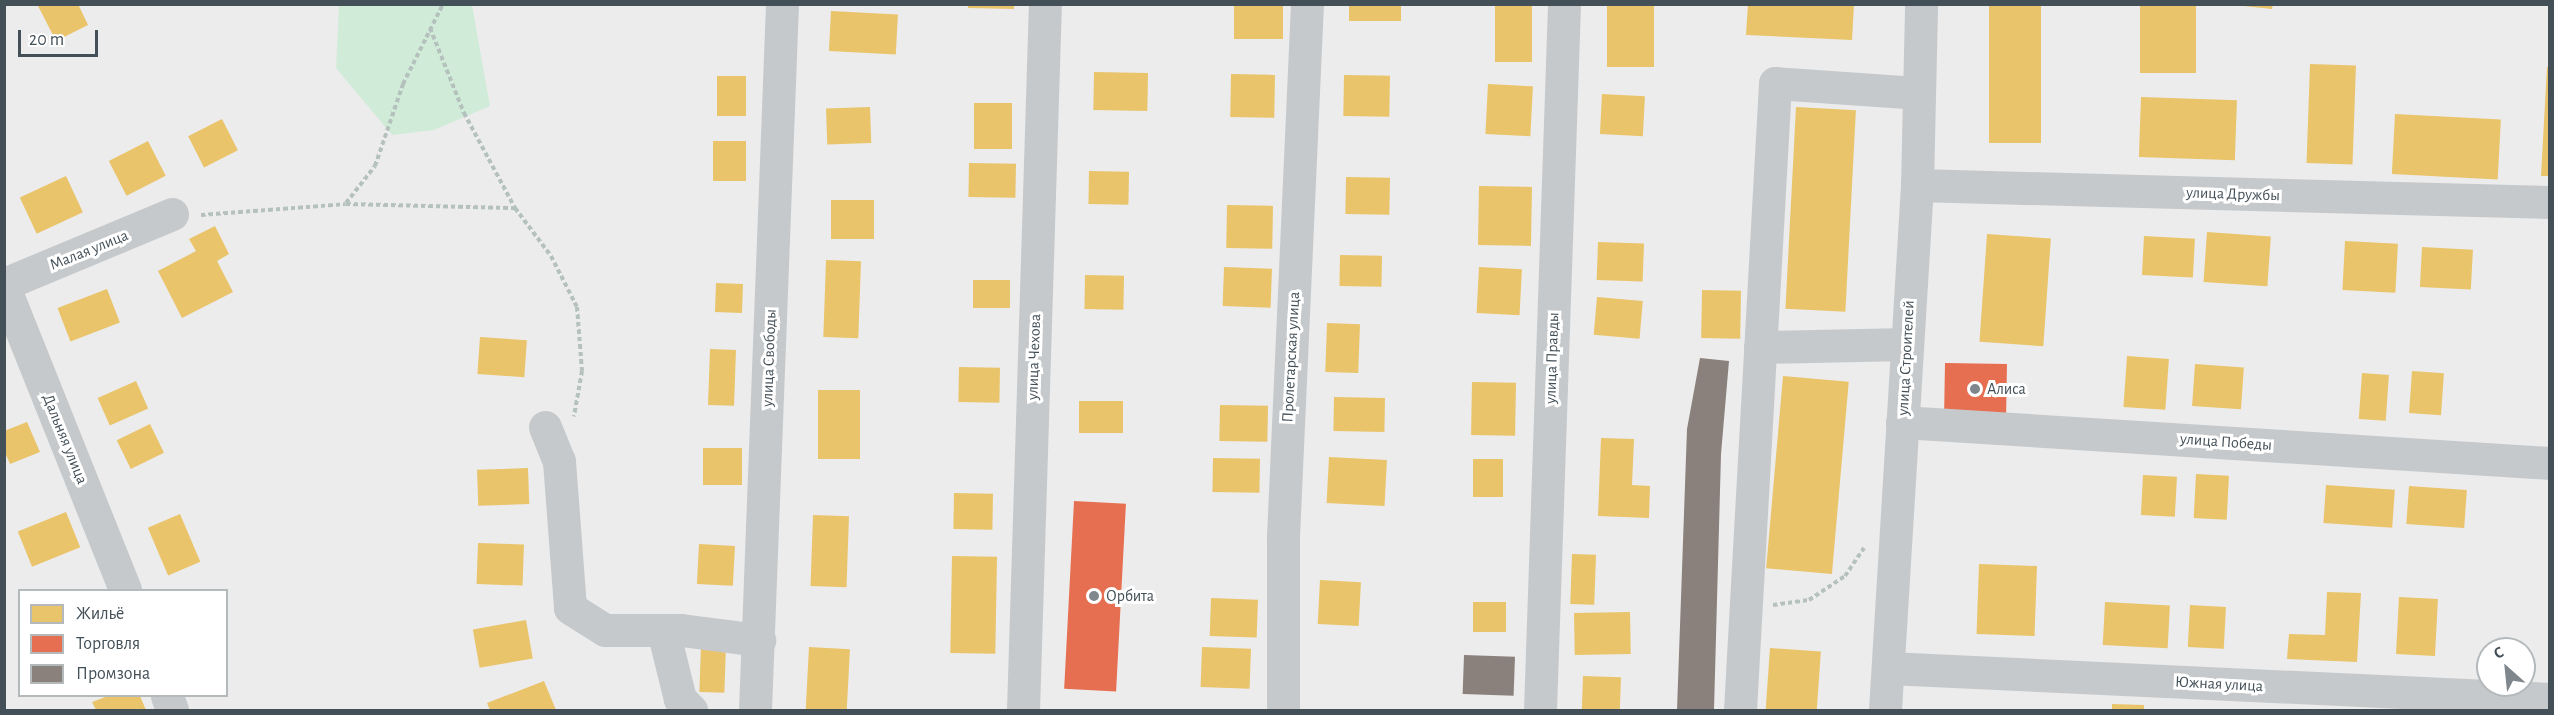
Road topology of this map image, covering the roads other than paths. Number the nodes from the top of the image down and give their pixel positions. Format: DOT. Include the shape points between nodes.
graph roads {
  1 [pos="782,4"];
  2 [pos="1045,4"];
  3 [pos="1307,4"];
  4 [pos="1564,4"];
  5 [pos="1921,4"];
  6 [pos="1917,93"];
  7 [pos="1917,186"];
  8 [pos="2550,202"];
  9 [pos="181,215"];
  10 [pos="4,285"];
  11 [pos="1907,344"];
  12 [pos="1760,347"];
  13 [pos="1902,422"];
  14 [pos="545,428"];
  15 [pos="2550,463"];
  16 [pos="124,589"];
  17 [pos="663,630"];
  18 [pos="759,640"];
  19 [pos="1888,668"];
  20 [pos="166,697"];
  21 [pos="2550,699"];
  22 [pos="172,711"];
  23 [pos="691,711"];
  24 [pos="755,711"];
  25 [pos="1023,711"];
  26 [pos="1283,711"];
  27 [pos="1540,711"];
  28 [pos="1740,711"];
  29 [pos="1885,711"];
  1 -- 18 [label="street, улица Свободы"];
  2 -- 25 [label="street, улица Чехова"];
  3 -- 26 [label="street, Пролетарская улица" via="1283,536"];
  4 -- 27 [label="street, улица Правды"];
  5 -- 6 [label="street, улица Строителей"];
  6 -- 7 [label="street, улица Строителей"];
  6 -- 12 [label="street" via="1775,83"];
  7 -- 8 [label="street, улица Дружбы"];
  7 -- 11 [label="street, улица Строителей"];
  9 -- 10 [label="street, Малая улица"];
  10 -- 16 [label="street, Дальняя улица"];
  11 -- 12 [label="street"];
  11 -- 13 [label="street, улица Строителей"];
  12 -- 28 [label="street"];
  13 -- 15 [label="street, улица Победы"];
  13 -- 19 [label="street, улица Строителей"];
  14 -- 17 [label="street" via="559,461 570,608 605,630"];
  17 -- 18 [label="street"];
  17 -- 23 [label="street" via="680,699"];
  18 -- 24 [label="street, улица Свободы"];
  19 -- 21 [label="street, Южная улица"];
  19 -- 29 [label="street, улица Строителей"];
  20 -- 22 [label="street"];
}
